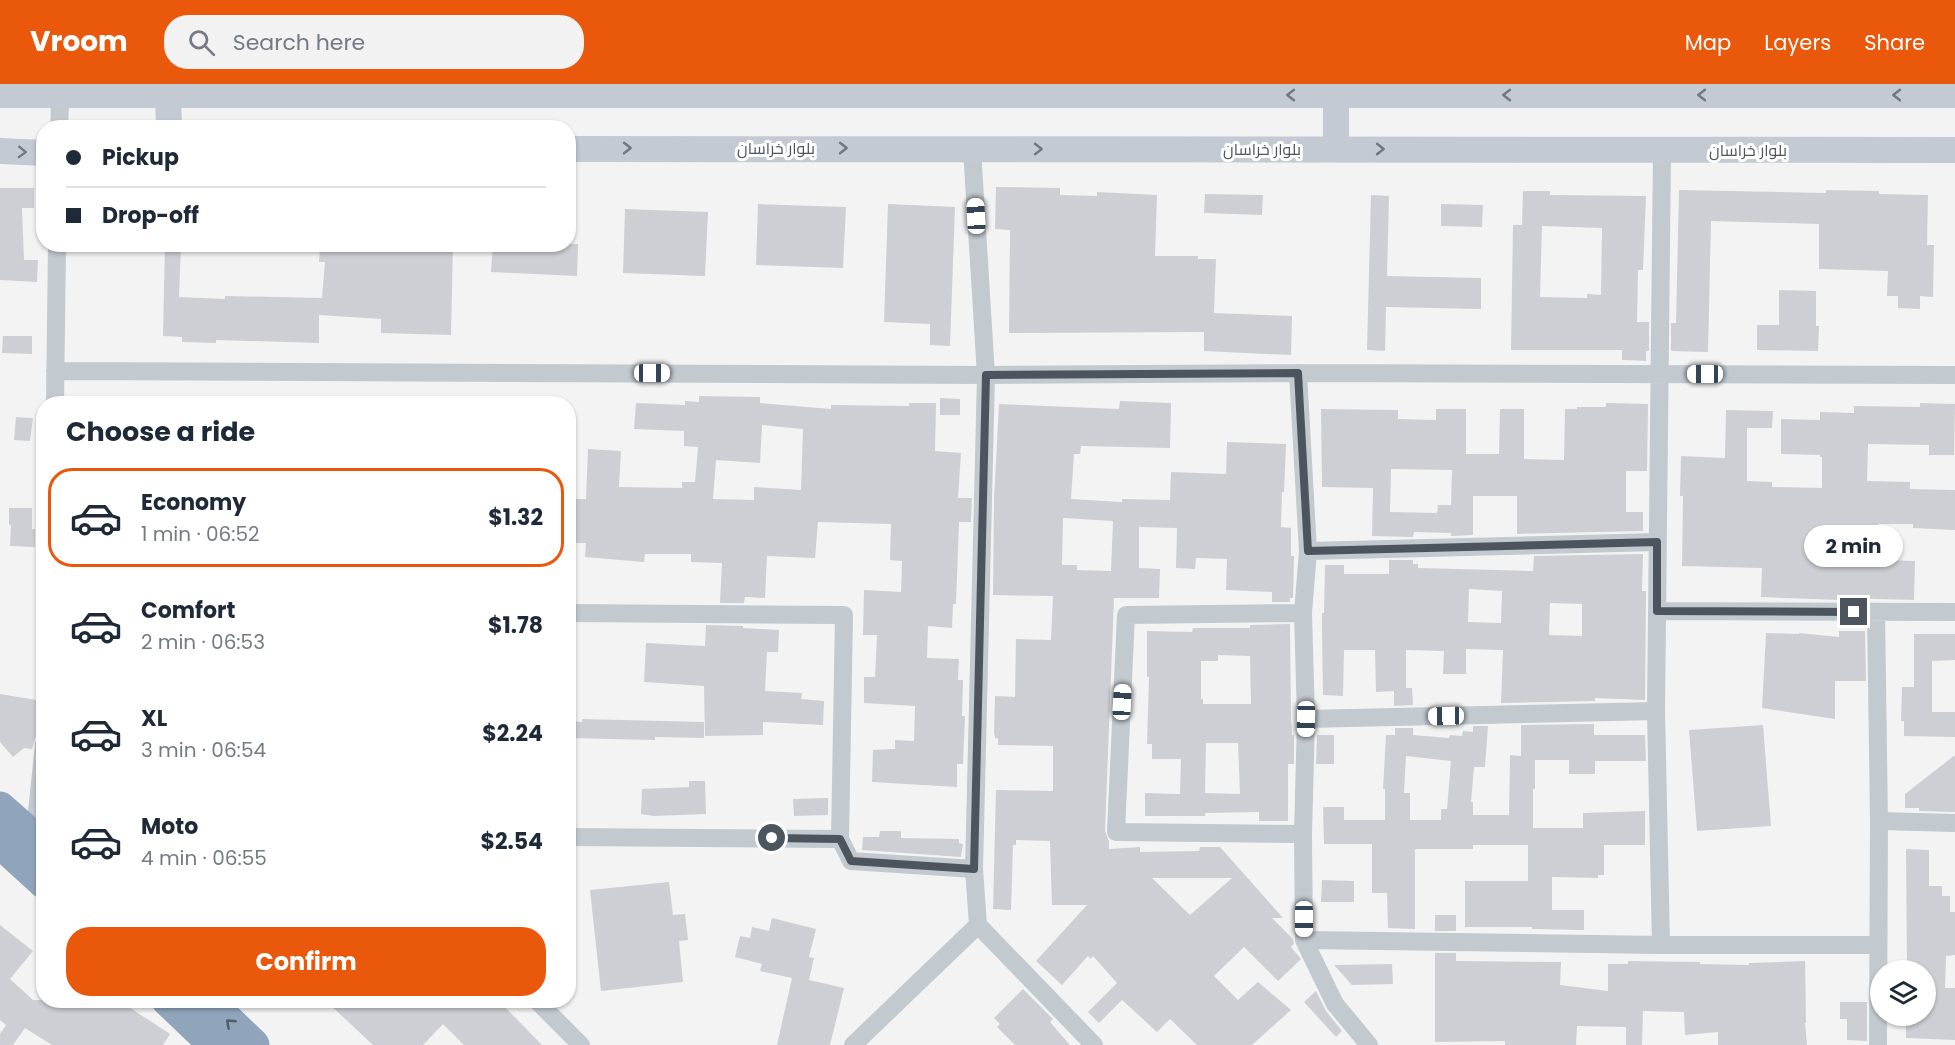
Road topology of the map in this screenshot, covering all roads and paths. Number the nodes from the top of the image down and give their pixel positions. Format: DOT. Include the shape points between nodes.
graph roads {
  1 [pos="61,90"];
  2 [pos="0,95"];
  3 [pos="168,95"];
  4 [pos="1336,95"];
  5 [pos="1955,95"];
  6 [pos="59,120"];
  7 [pos="169,120"];
  8 [pos="576,148"];
  9 [pos="972,148"];
  10 [pos="1336,149"];
  11 [pos="1662,150"];
  12 [pos="1955,150"];
  13 [pos="0,151"];
  14 [pos="36,153"];
  15 [pos="57,252"];
  16 [pos="55,371"];
  17 [pos="1298,373"];
  18 [pos="1659,374"];
  19 [pos="986,375"];
  20 [pos="1955,375"];
  21 [pos="55,396"];
  22 [pos="1657,542"];
  23 [pos="1308,551"];
  24 [pos="1657,611"];
  25 [pos="1876,612"];
  26 [pos="1955,612"];
  27 [pos="576,613"];
  28 [pos="1303,613"];
  29 [pos="1656,711"];
  30 [pos="1306,719"];
  31 [pos="0,808"];
  32 [pos="1879,821"];
  33 [pos="1955,823"];
  34 [pos="1304,834"];
  35 [pos="576,837"];
  36 [pos="840,839"];
  37 [pos="0,842"];
  38 [pos="36,856"];
  39 [pos="36,858"];
  40 [pos="974,869"];
  41 [pos="978,925"];
  42 [pos="1304,940"];
  43 [pos="1660,945"];
  44 [pos="1878,945"];
  45 [pos="176,1008"];
  46 [pos="214,1008"];
  47 [pos="544,1008"];
  48 [pos="215,1045"];
  49 [pos="253,1045"];
  50 [pos="581,1045"];
  51 [pos="853,1045"];
  52 [pos="1094,1045"];
  53 [pos="1370,1045"];
  54 [pos="1878,1045"];
  1 -- 2 [label="main road"];
  1 -- 3 [label="main road"];
  1 -- 6 [label="street"];
  4 -- 3 [label="main road, one-way"];
  3 -- 7 [label="main road"];
  5 -- 4 [label="main road, one-way"];
  4 -- 10 [label="main road"];
  8 -- 9 [label="main road, بلوار خراسان, one-way"];
  9 -- 10 [label="main road, بلوار خراسان, one-way"];
  9 -- 19 [label="street"];
  10 -- 11 [label="main road, بلوار خراسان, one-way"];
  11 -- 12 [label="main road, بلوار خراسان"];
  11 -- 18 [label="street"];
  13 -- 14 [label="main road, one-way"];
  15 -- 16 [label="street"];
  16 -- 19 [label="street"];
  16 -- 21 [label="street"];
  17 -- 18 [label="street"];
  17 -- 19 [label="street"];
  17 -- 23 [label="street"];
  18 -- 20 [label="street"];
  18 -- 22 [label="street"];
  19 -- 40 [label="street"];
  22 -- 23 [label="street"];
  22 -- 24 [label="street"];
  23 -- 28 [label="street"];
  24 -- 25 [label="street"];
  24 -- 29 [label="street"];
  25 -- 26 [label="street"];
  25 -- 32 [label="street"];
  27 -- 36 [label="street" via="844,615"];
  28 -- 30 [label="street"];
  28 -- 34 [label="street" via="1126,615 1116,832"];
  29 -- 30 [label="street"];
  29 -- 43 [label="street"];
  30 -- 34 [label="street"];
  31 -- 38 [label="highway"];
  32 -- 33 [label="street"];
  32 -- 44 [label="street"];
  34 -- 42 [label="street"];
  35 -- 36 [label="street"];
  36 -- 40 [label="street" via="851,861"];
  37 -- 39 [label="highway"];
  40 -- 41 [label="street"];
  41 -- 51 [label="street"];
  41 -- 52 [label="street"];
  42 -- 43 [label="street"];
  42 -- 53 [label="street" via="1335,1004"];
  43 -- 44 [label="street"];
  44 -- 54 [label="street"];
  45 -- 48 [label="highway"];
  49 -- 46 [label="highway, one-way"];
  47 -- 50 [label="street"];
}
